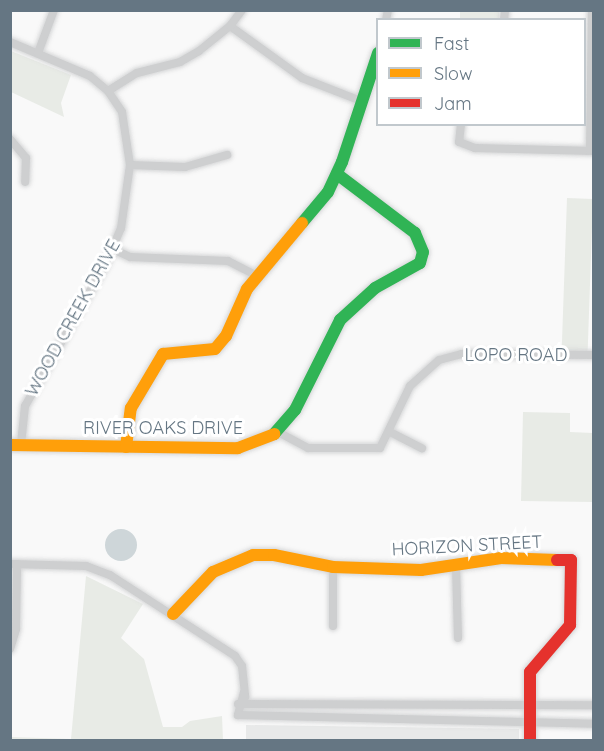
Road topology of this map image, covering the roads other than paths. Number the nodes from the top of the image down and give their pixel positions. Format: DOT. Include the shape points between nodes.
graph roads {
  1 [pos="54,10"];
  2 [pos="242,10"];
  3 [pos="592,10"];
  4 [pos="230,26"];
  5 [pos="10,42"];
  6 [pos="38,52"];
  7 [pos="376,59"];
  8 [pos="108,91"];
  9 [pos="361,101"];
  10 [pos="461,126"];
  11 [pos="10,140"];
  12 [pos="592,151"];
  13 [pos="227,155"];
  14 [pos="130,165"];
  15 [pos="337,174"];
  16 [pos="25,182"];
  17 [pos="113,249"];
  18 [pos="257,276"];
  19 [pos="594,355"];
  20 [pos="278,432"];
  21 [pos="390,432"];
  22 [pos="16,445"];
  23 [pos="126,447"];
  24 [pos="423,448"];
  25 [pos="14,564"];
  26 [pos="456,566"];
  27 [pos="333,567"];
  28 [pos="173,614"];
  29 [pos="333,626"];
  30 [pos="458,638"];
  31 [pos="10,649"];
  32 [pos="243,704"];
  33 [pos="530,705"];
  34 [pos="594,705"];
  35 [pos="530,723"];
  36 [pos="594,724"];
  37 [pos="530,741"];
  1 -- 6 [label="street"];
  2 -- 4 [label="street"];
  3 -- 12 [label="street"];
  4 -- 8 [label="street" via="212,43 180,62 137,73"];
  4 -- 9 [label="street" via="302,78"];
  5 -- 6 [label="street, WOOD CREEK DRIVE"];
  6 -- 8 [label="street, WOOD CREEK DRIVE" via="90,76"];
  7 -- 9 [label="street"];
  8 -- 14 [label="street, WOOD CREEK DRIVE" via="122,112"];
  9 -- 15 [label="street"];
  10 -- 12 [label="street" via="459,142 475,148"];
  11 -- 16 [label="street" via="26,158"];
  13 -- 14 [label="street" via="185,167"];
  14 -- 17 [label="street, WOOD CREEK DRIVE" via="126,207"];
  15 -- 18 [label="street" via="308,219"];
  15 -- 20 [label="street, RIVER OAKS DRIVE" via="414,233 423,252 420,263 375,288 340,320 295,410"];
  17 -- 18 [label="street" via="130,257 228,261"];
  17 -- 22 [label="street, WOOD CREEK DRIVE" via="25,406"];
  18 -- 23 [label="street" via="215,349 163,354 131,408"];
  19 -- 21 [label="street, LOPO ROAD" via="462,354 439,360 411,386"];
  20 -- 21 [label="street, LOPO ROAD" via="301,447 369,451 380,448"];
  20 -- 23 [label="street, RIVER OAKS DRIVE" via="238,448"];
  21 -- 24 [label="street"];
  22 -- 23 [label="street, RIVER OAKS DRIVE"];
  25 -- 28 [label="street" via="99,570"];
  25 -- 31 [label="street" via="16,629"];
  26 -- 27 [label="street, HORIZON STREET" via="421,570"];
  26 -- 30 [label="street"];
  26 -- 33 [label="street, HORIZON STREET" via="501,558 571,560 570,625 530,672"];
  27 -- 28 [label="street, HORIZON STREET" via="274,555 243,558 213,572"];
  27 -- 29 [label="street"];
  28 -- 32 [label="street" via="235,656 242,666"];
  32 -- 33 [label="street"];
  32 -- 35 [label="street" via="242,715"];
  33 -- 34 [label="street"];
  33 -- 35 [label="street"];
  35 -- 36 [label="street"];
  35 -- 37 [label="street"];
}
